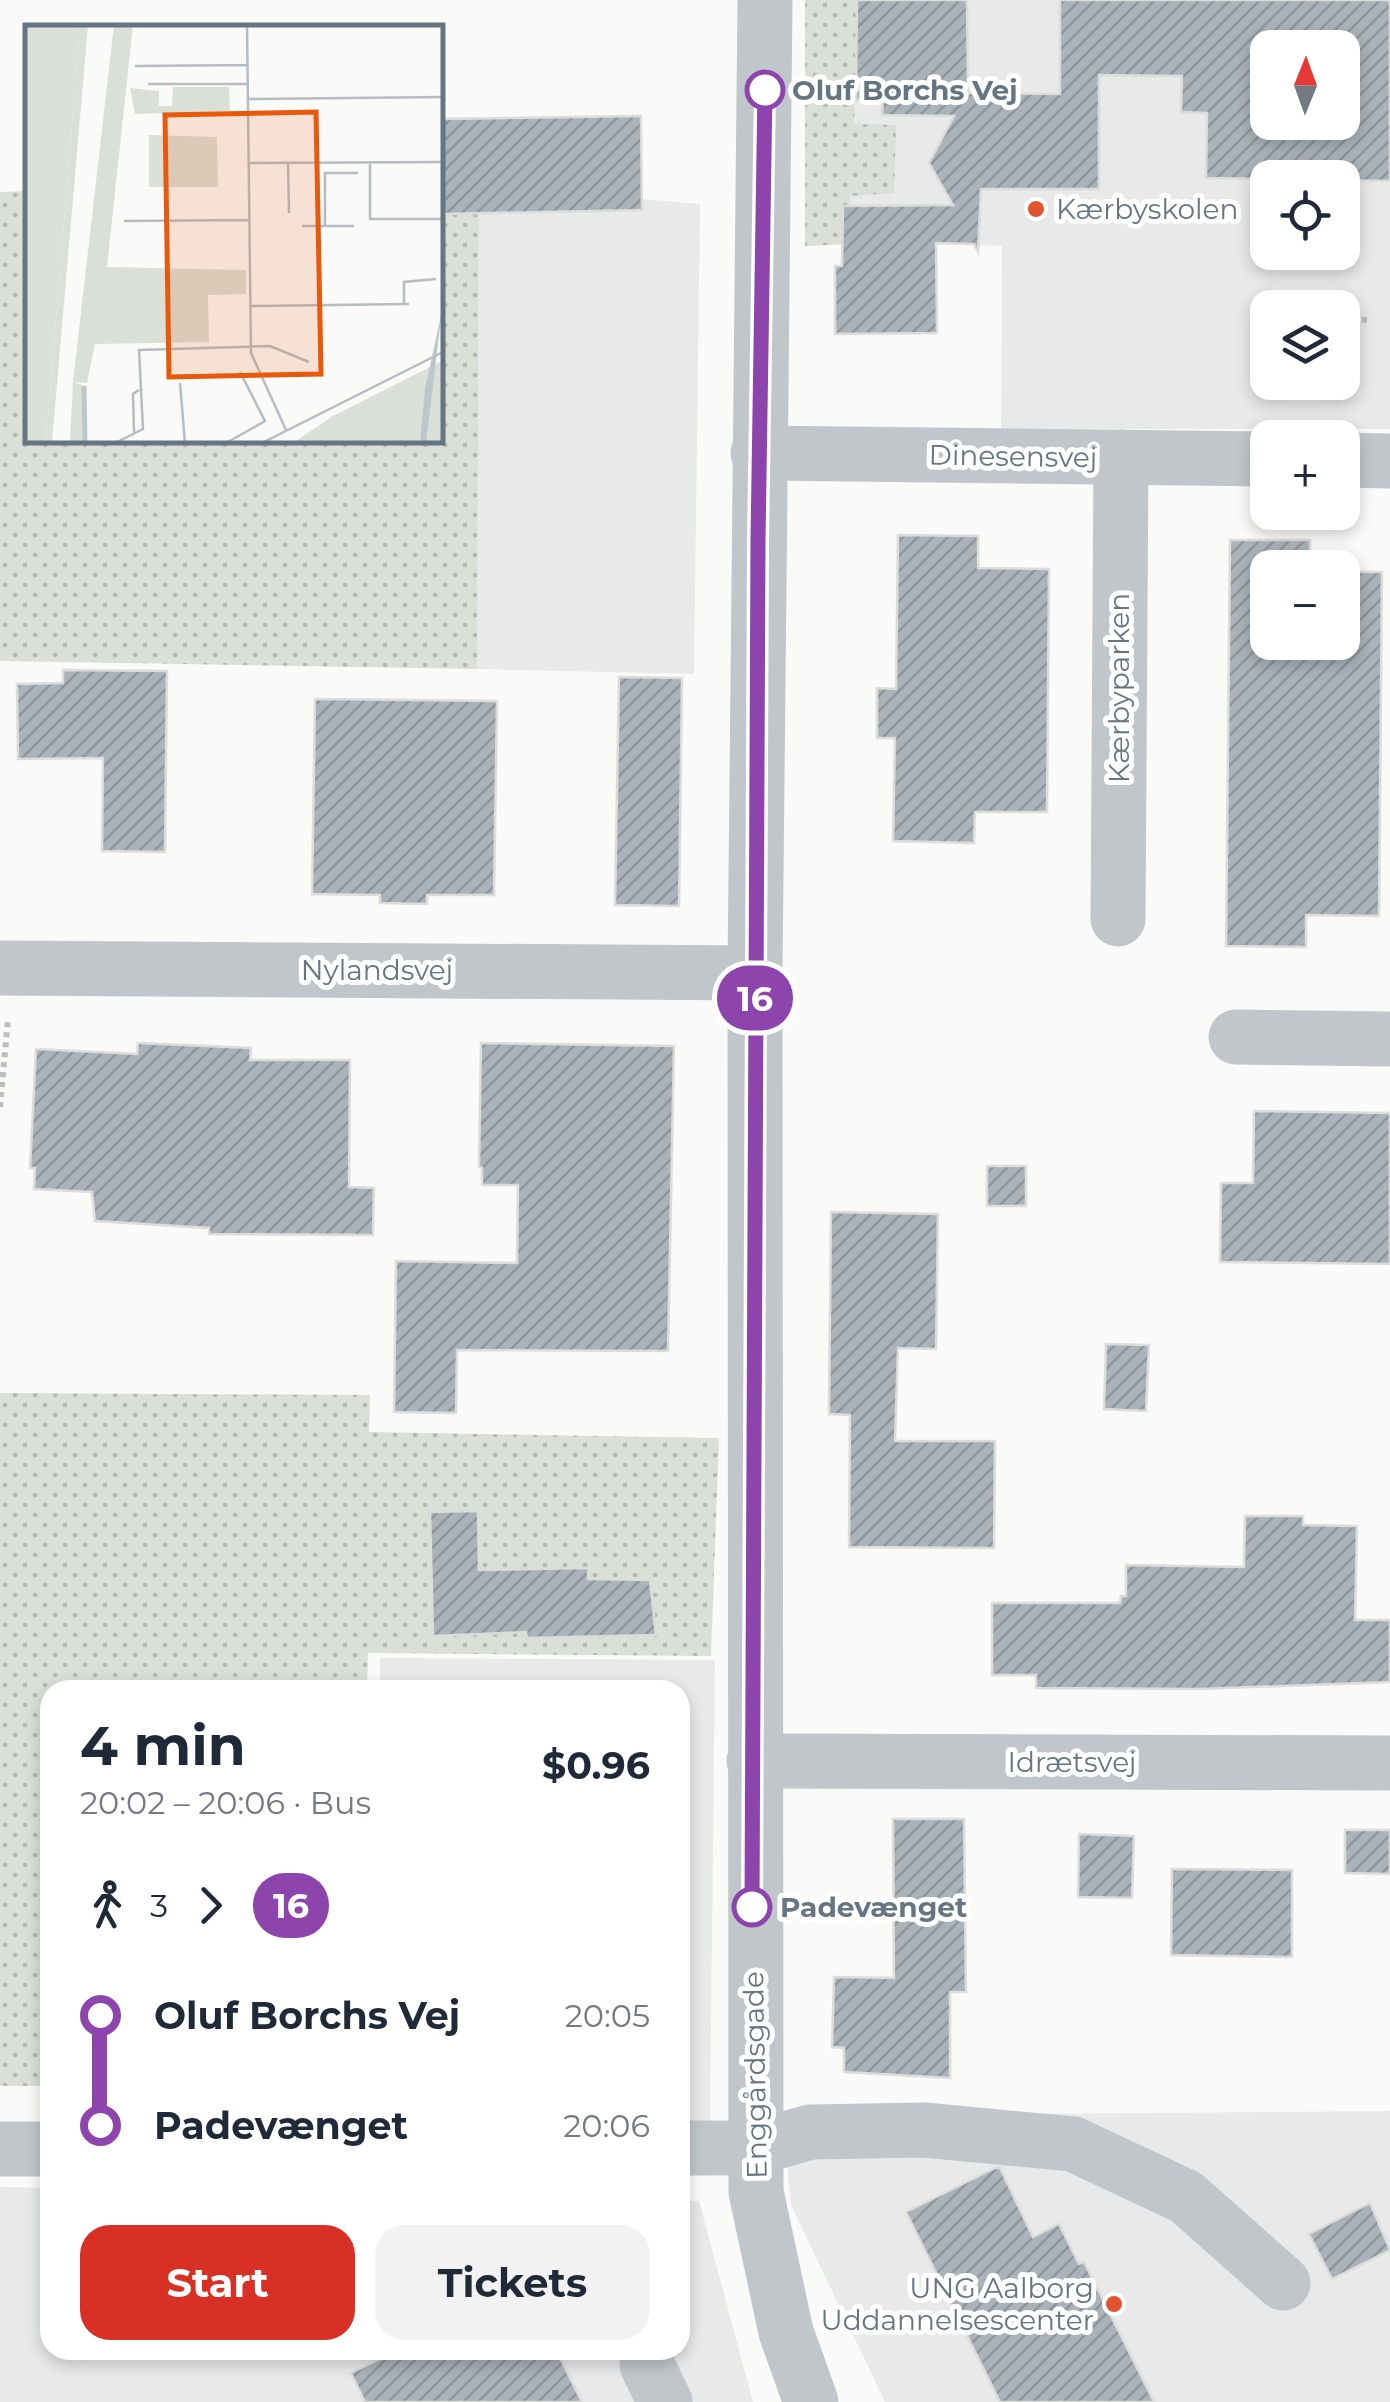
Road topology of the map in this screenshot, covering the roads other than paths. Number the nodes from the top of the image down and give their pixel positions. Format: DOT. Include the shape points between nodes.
graph roads {
  1 [pos="765,0"];
  2 [pos="758,453"];
  3 [pos="1121,458"];
  4 [pos="1250,459"];
  5 [pos="1360,460"];
  6 [pos="1390,461"];
  7 [pos="1118,920"];
  8 [pos="6,968"];
  9 [pos="755,973"];
  10 [pos="1236,1036"];
  11 [pos="1390,1039"];
  12 [pos="754,1761"];
  13 [pos="1390,1763"];
  14 [pos="0,2148"];
  15 [pos="40,2148"];
  16 [pos="690,2148"];
  17 [pos="755,2148"];
  18 [pos="1283,2283"];
  19 [pos="811,2402"];
  1 -- 2 [label="street, Enggårdsgade"];
  2 -- 3 [label="street, Dinesensvej"];
  2 -- 9 [label="street, Enggårdsgade"];
  3 -- 4 [label="street, Dinesensvej"];
  3 -- 7 [label="street, Kærbyparken"];
  5 -- 6 [label="street"];
  8 -- 9 [label="street, Nylandsvej"];
  9 -- 12 [label="street, Enggårdsgade"];
  10 -- 11 [label="street"];
  12 -- 13 [label="street, Idrætsvej"];
  12 -- 17 [label="street, Enggårdsgade"];
  14 -- 15 [label="street"];
  16 -- 17 [label="street"];
  17 -- 18 [label="street" via="810,2132 924,2130 1073,2144 1186,2197"];
  17 -- 19 [label="street, Enggårdsgade" via="756,2192 786,2332"];
}
